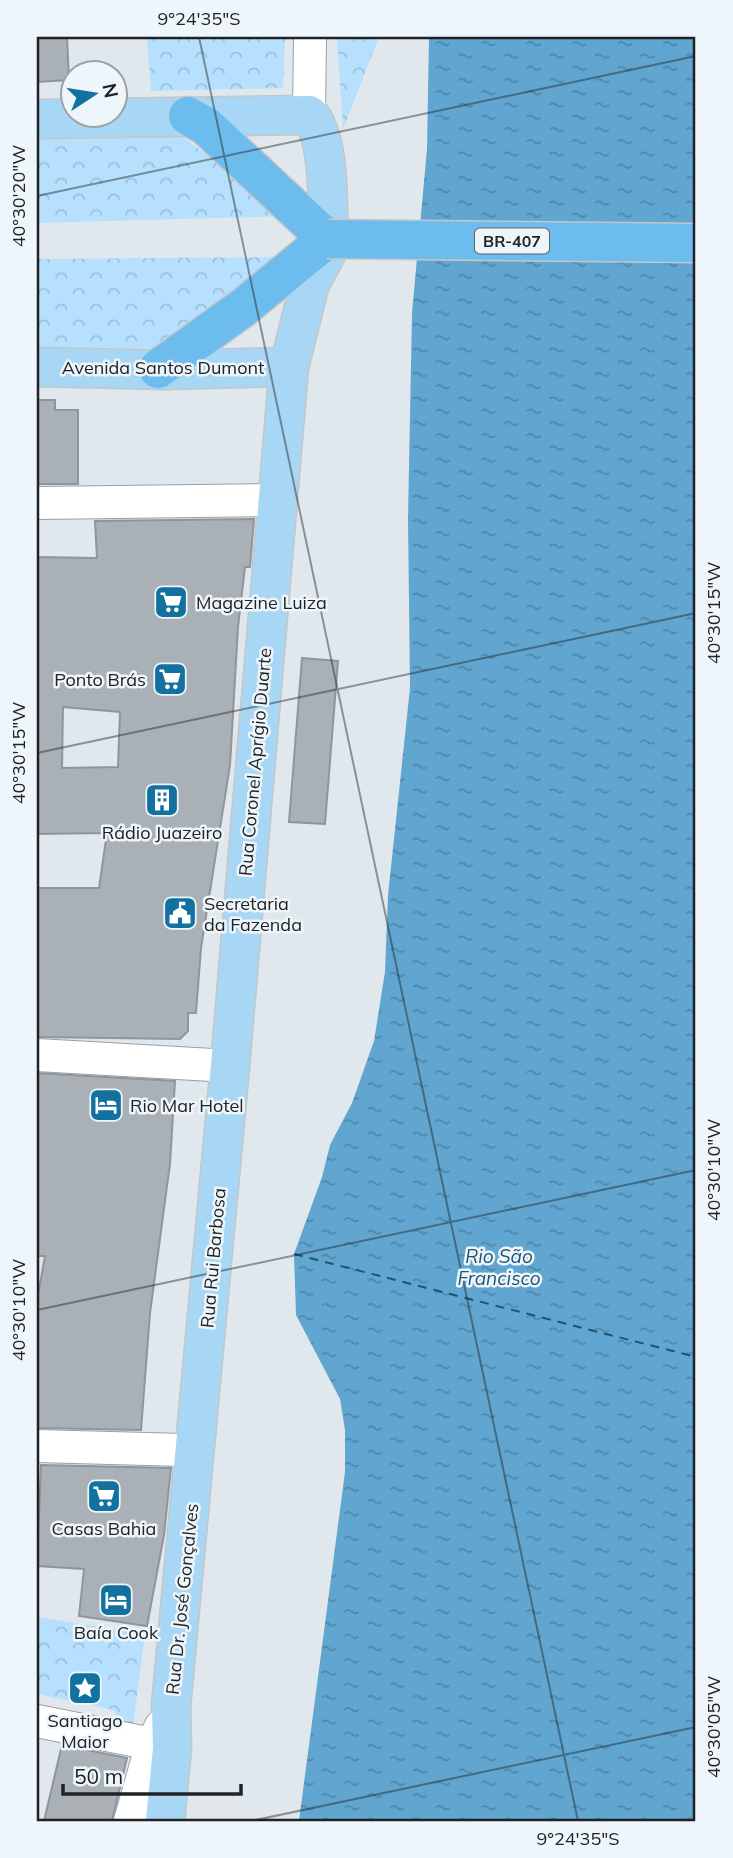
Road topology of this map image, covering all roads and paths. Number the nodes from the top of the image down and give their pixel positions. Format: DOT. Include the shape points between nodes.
graph roads {
  1 [pos="310,37"];
  2 [pos="303,114"];
  3 [pos="37,119"];
  4 [pos="197,121"];
  5 [pos="696,243"];
  6 [pos="327,246"];
  7 [pos="289,367"];
  8 [pos="37,368"];
  9 [pos="158,369"];
  10 [pos="276,500"];
  11 [pos="37,503"];
  12 [pos="37,1055"];
  13 [pos="230,1066"];
  14 [pos="37,1446"];
  15 [pos="190,1450"];
  16 [pos="37,1721"];
  17 [pos="162,1746"];
  18 [pos="130,1821"];
  19 [pos="165,1821"];
  1 -- 2 [label="street"];
  2 -- 4 [label="main road"];
  2 -- 6 [label="main road" via="320,133"];
  3 -- 4 [label="main road"];
  4 -- 6 [label="highway"];
  5 -- 6 [label="highway, BR-407, bridge"];
  6 -- 7 [label="main road, Rua Coronel Aprígio Duarte" via="310,283"];
  6 -- 9 [label="highway"];
  7 -- 9 [label="main road, Avenida Santos Dumont"];
  7 -- 10 [label="main road, Rua Coronel Aprígio Duarte"];
  8 -- 9 [label="main road, Avenida Santos Dumont"];
  10 -- 11 [label="street"];
  10 -- 13 [label="main road, Rua Coronel Aprígio Duarte"];
  12 -- 13 [label="street"];
  13 -- 15 [label="main road, Rua Rui Barbosa"];
  14 -- 15 [label="street"];
  15 -- 17 [label="main road, Rua Dr. José Gonçalves" via="171,1706"];
  16 -- 17 [label="street"];
  17 -- 18 [label="street"];
  17 -- 19 [label="main road, Rua Dr. José Gonçalves"];
}
